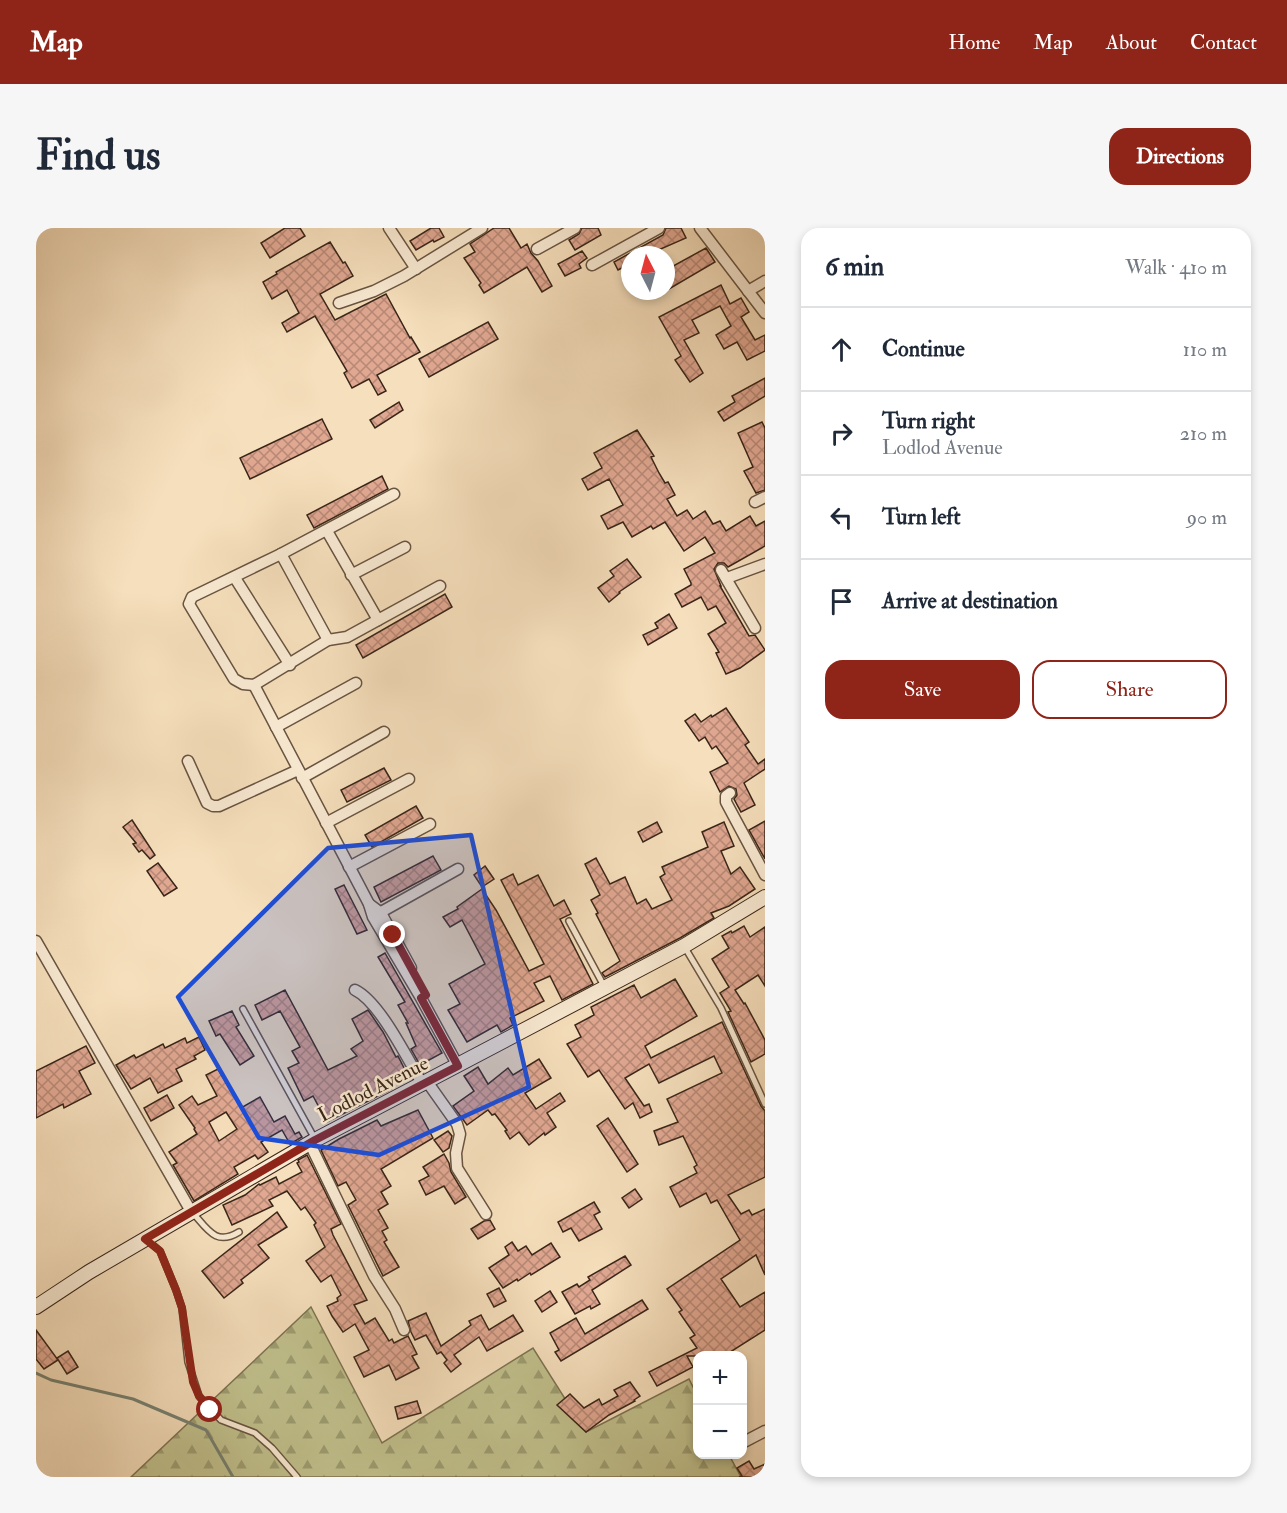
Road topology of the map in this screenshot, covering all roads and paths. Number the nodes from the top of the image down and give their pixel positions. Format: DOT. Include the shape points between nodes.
graph roads {
  1 [pos="389,228"];
  2 [pos="482,228"];
  3 [pos="575,228"];
  4 [pos="659,228"];
  5 [pos="700,228"];
  6 [pos="537,249"];
  7 [pos="592,265"];
  8 [pos="416,269"];
  9 [pos="765,281"];
  10 [pos="748,291"];
  11 [pos="339,303"];
  12 [pos="765,313"];
  13 [pos="394,494"];
  14 [pos="327,531"];
  15 [pos="405,547"];
  16 [pos="281,555"];
  17 [pos="765,564"];
  18 [pos="351,575"];
  19 [pos="235,578"];
  20 [pos="440,586"];
  21 [pos="378,620"];
  22 [pos="755,628"];
  23 [pos="328,640"];
  24 [pos="290,664"];
  25 [pos="356,682"];
  26 [pos="254,685"];
  27 [pos="276,728"];
  28 [pos="384,732"];
  29 [pos="188,761"];
  30 [pos="300,774"];
  31 [pos="409,779"];
  32 [pos="730,793"];
  33 [pos="326,824"];
  34 [pos="430,824"];
  35 [pos="349,867"];
  36 [pos="458,869"];
  37 [pos="765,875"];
  38 [pos="765,897"];
  39 [pos="377,915"];
  40 [pos="569,921"];
  41 [pos="36,941"];
  42 [pos="684,946"];
  43 [pos="605,987"];
  44 [pos="355,990"];
  45 [pos="243,1009"];
  46 [pos="461,1064"];
  47 [pos="425,1084"];
  48 [pos="765,1104"];
  49 [pos="312,1142"];
  50 [pos="192,1213"];
  51 [pos="486,1214"];
  52 [pos="239,1233"];
  53 [pos="145,1239"];
  54 [pos="36,1306"];
  55 [pos="404,1330"];
  56 [pos="765,1431"];
  57 [pos="747,1440"];
  58 [pos="297,1477"];
  1 -- 8 [label="street"];
  2 -- 8 [label="street"];
  3 -- 6 [label="street"];
  4 -- 7 [label="street"];
  5 -- 10 [label="street"];
  8 -- 11 [label="street" via="374,291"];
  9 -- 10 [label="street"];
  10 -- 12 [label="street"];
  13 -- 14 [label="street"];
  14 -- 16 [label="street"];
  14 -- 18 [label="street"];
  15 -- 18 [label="street"];
  16 -- 19 [label="street"];
  16 -- 23 [label="street"];
  17 -- 22 [label="street" via="724,574"];
  18 -- 21 [label="street"];
  19 -- 24 [label="street"];
  19 -- 26 [label="street" via="192,597 189,604 234,679"];
  20 -- 21 [label="street"];
  21 -- 23 [label="street" via="347,637"];
  23 -- 24 [label="street"];
  24 -- 26 [label="street"];
  25 -- 27 [label="street"];
  26 -- 27 [label="street"];
  27 -- 30 [label="street"];
  28 -- 30 [label="street"];
  29 -- 30 [label="street" via="207,803 213,806"];
  30 -- 33 [label="street"];
  31 -- 33 [label="street"];
  32 -- 37 [label="street" via="726,802"];
  33 -- 35 [label="street"];
  34 -- 35 [label="street"];
  35 -- 39 [label="street"];
  36 -- 39 [label="street"];
  38 -- 42 [label="main road, Lodlod Avenue"];
  39 -- 46 [label="street"];
  40 -- 43 [label="lane"];
  41 -- 50 [label="street"];
  42 -- 43 [label="main road, Lodlod Avenue"];
  42 -- 48 [label="lane" via="721,1008"];
  43 -- 46 [label="main road, Lodlod Avenue"];
  44 -- 47 [label="street" via="368,998"];
  45 -- 49 [label="lane"];
  46 -- 47 [label="main road, Lodlod Avenue"];
  47 -- 49 [label="main road, Lodlod Avenue"];
  47 -- 51 [label="street" via="457,1124 457,1168"];
  49 -- 50 [label="main road, Lodlod Avenue"];
  49 -- 55 [label="street" via="374,1276"];
  50 -- 52 [label="lane" via="221,1238"];
  50 -- 53 [label="main road, Lodlod Avenue"];
  53 -- 54 [label="main road, Lodlod Avenue"];
  53 -- 58 [label="lane" via="160,1251 176,1290 199,1396 221,1420 255,1433"];
  56 -- 57 [label="street"];
}
